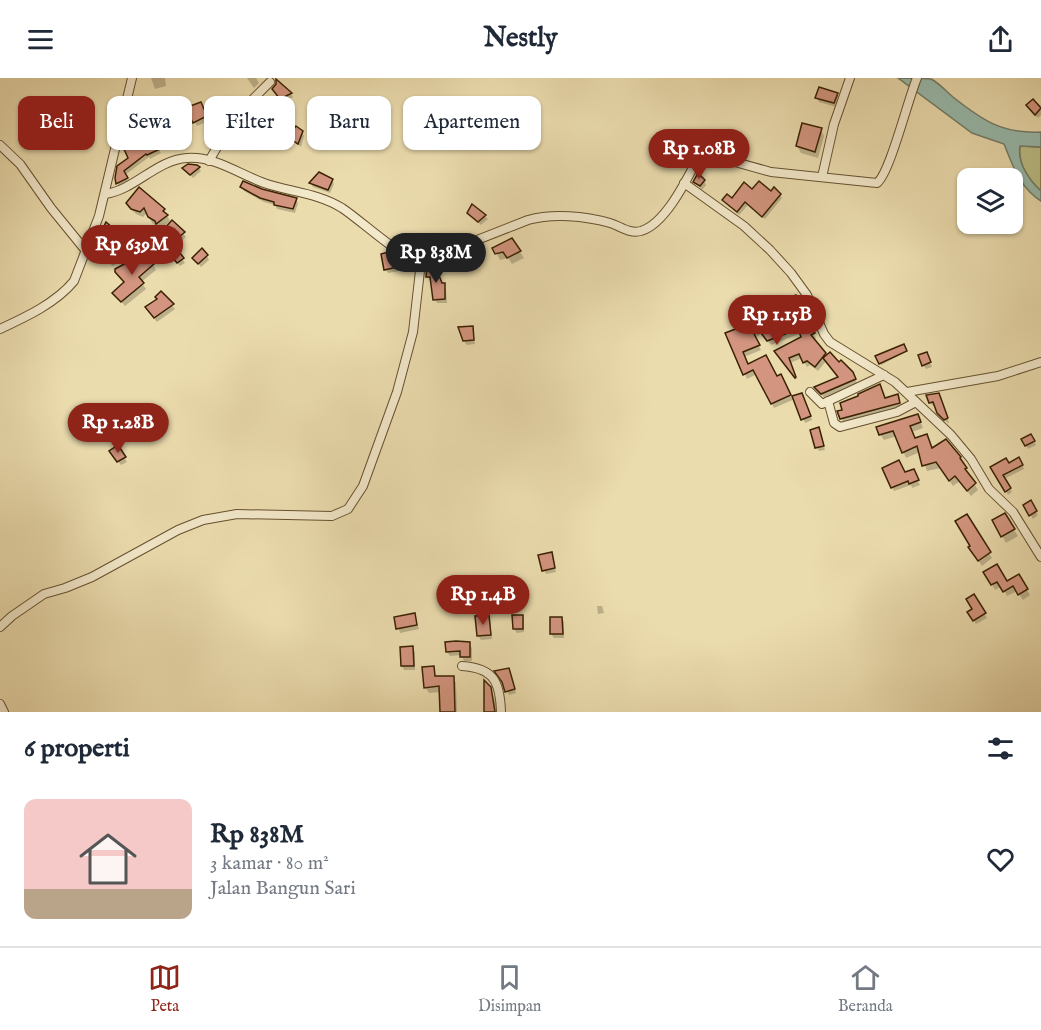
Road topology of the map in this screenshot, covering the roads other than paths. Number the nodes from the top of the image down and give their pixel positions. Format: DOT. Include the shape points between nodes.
graph roads {
  1 [pos="132,78"];
  2 [pos="850,78"];
  3 [pos="917,78"];
  4 [pos="270,82"];
  5 [pos="0,146"];
  6 [pos="209,160"];
  7 [pos="822,177"];
  8 [pos="684,183"];
  9 [pos="105,194"];
  10 [pos="86,251"];
  11 [pos="421,262"];
  12 [pos="0,329"];
  13 [pos="1041,362"];
  14 [pos="884,375"];
  15 [pos="810,392"];
  16 [pos="907,392"];
  17 [pos="828,401"];
  18 [pos="916,402"];
  19 [pos="1041,557"];
  20 [pos="0,627"];
  21 [pos="462,666"];
  22 [pos="0,704"];
  23 [pos="4,712"];
  24 [pos="501,712"];
  1 -- 9 [label="street"];
  2 -- 7 [label="street"];
  3 -- 7 [label="street" via="888,167 879,182"];
  4 -- 6 [label="street" via="234,118"];
  5 -- 10 [label="street" via="20,164"];
  6 -- 9 [label="street" via="176,160 121,190"];
  6 -- 11 [label="street" via="266,184 341,208"];
  7 -- 8 [label="street" via="753,168 707,155 697,160"];
  8 -- 11 [label="street" via="661,216 640,231 608,222 545,216"];
  8 -- 14 [label="street" via="770,250 807,295 830,342"];
  9 -- 10 [label="street"];
  10 -- 12 [label="street" via="68,288"];
  11 -- 20 [label="street" via="414,332 397,392 363,486 348,509 332,516 237,514 203,520 92,577 44,594"];
  13 -- 16 [label="street" via="998,376"];
  14 -- 16 [label="street"];
  14 -- 17 [label="street"];
  15 -- 17 [label="street" via="820,404"];
  16 -- 18 [label="street"];
  17 -- 18 [label="street" via="834,423 840,427 897,412"];
  18 -- 19 [label="street" via="971,459 989,489 1013,512"];
  21 -- 24 [label="street" via="481,670 496,681"];
  22 -- 23 [label="street"];
}
